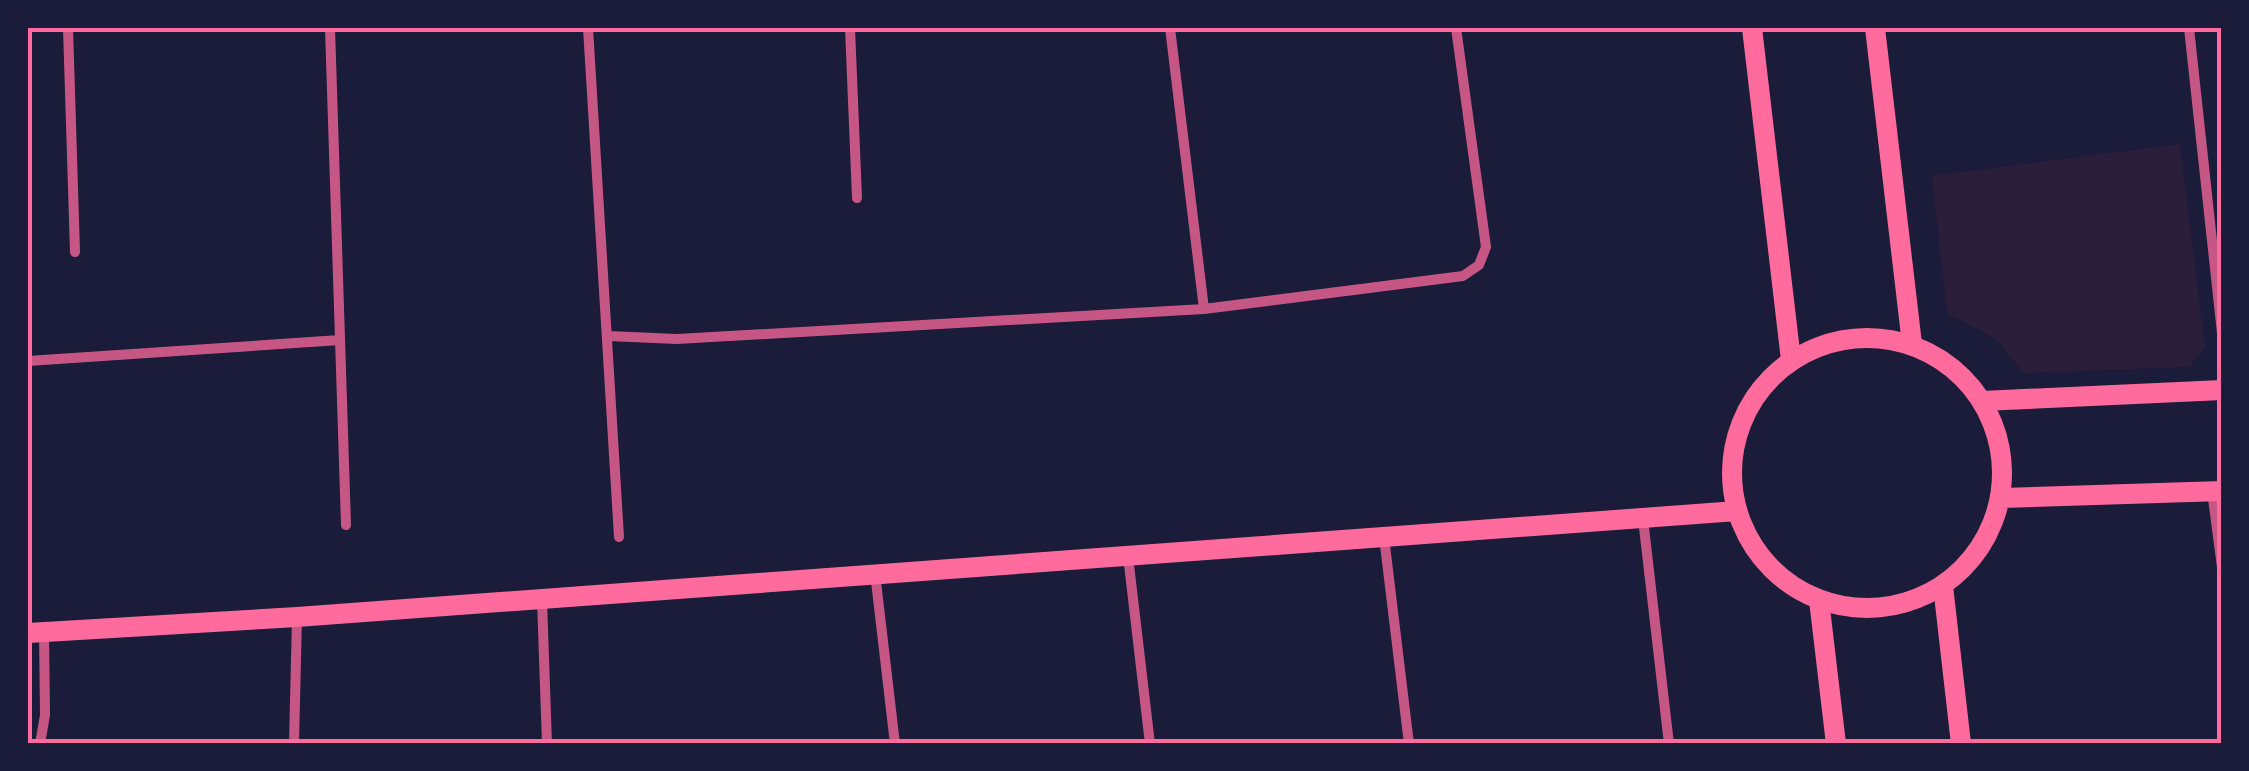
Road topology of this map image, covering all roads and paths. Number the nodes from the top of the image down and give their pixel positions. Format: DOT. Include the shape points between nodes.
graph roads {
  1 [pos="68,28"];
  2 [pos="330,28"];
  3 [pos="588,28"];
  4 [pos="850,28"];
  5 [pos="1170,28"];
  6 [pos="1456,28"];
  7 [pos="1752,28"];
  8 [pos="1875,28"];
  9 [pos="2189,28"];
  10 [pos="857,198"];
  11 [pos="76,252"];
  12 [pos="1204,310"];
  13 [pos="2222,333"];
  14 [pos="608,336"];
  15 [pos="340,340"];
  16 [pos="1912,344"];
  17 [pos="28,360"];
  18 [pos="1791,360"];
  19 [pos="2222,390"];
  20 [pos="1982,401"];
  21 [pos="2216,492"];
  22 [pos="2000,498"];
  23 [pos="1737,512"];
  24 [pos="1643,519"];
  25 [pos="346,525"];
  26 [pos="618,537"];
  27 [pos="1384,537"];
  28 [pos="1128,555"];
  29 [pos="2222,567"];
  30 [pos="876,573"];
  31 [pos="1944,586"];
  32 [pos="542,597"];
  33 [pos="1819,600"];
  34 [pos="298,617"];
  35 [pos="36,633"];
  36 [pos="551,741"];
  37 [pos="40,744"];
  38 [pos="294,744"];
  39 [pos="894,744"];
  40 [pos="1150,744"];
  41 [pos="1410,744"];
  42 [pos="1670,744"];
  43 [pos="1836,744"];
  44 [pos="1962,744"];
  1 -- 11 [label="street"];
  2 -- 15 [label="street"];
  3 -- 14 [label="street"];
  4 -- 10 [label="street"];
  5 -- 12 [label="street"];
  6 -- 12 [label="street" via="1486,248 1479,265 1463,276"];
  7 -- 18 [label="main road"];
  8 -- 16 [label="main road"];
  9 -- 13 [label="street"];
  12 -- 14 [label="street" via="696,338"];
  14 -- 26 [label="street"];
  15 -- 17 [label="street"];
  15 -- 25 [label="street"];
  16 -- 18 [label="main road" via="1850,337"];
  16 -- 20 [label="main road" via="1964,377"];
  18 -- 23 [label="main road" via="1760,390 1739,427 1732,483"];
  19 -- 20 [label="main road"];
  20 -- 22 [label="main road" via="1996,432"];
  21 -- 22 [label="main road"];
  21 -- 29 [label="street"];
  22 -- 31 [label="main road" via="1981,548"];
  23 -- 24 [label="main road"];
  23 -- 33 [label="main road" via="1768,565"];
  24 -- 27 [label="main road"];
  24 -- 42 [label="street"];
  27 -- 28 [label="main road"];
  27 -- 41 [label="street"];
  28 -- 30 [label="main road"];
  28 -- 40 [label="street"];
  30 -- 32 [label="main road"];
  30 -- 39 [label="street"];
  31 -- 33 [label="main road" via="1890,606 1862,609"];
  31 -- 44 [label="main road"];
  32 -- 34 [label="main road"];
  32 -- 36 [label="street"];
  33 -- 43 [label="main road"];
  34 -- 35 [label="main road"];
  34 -- 38 [label="street"];
  35 -- 37 [label="street" via="45,716"];
}
